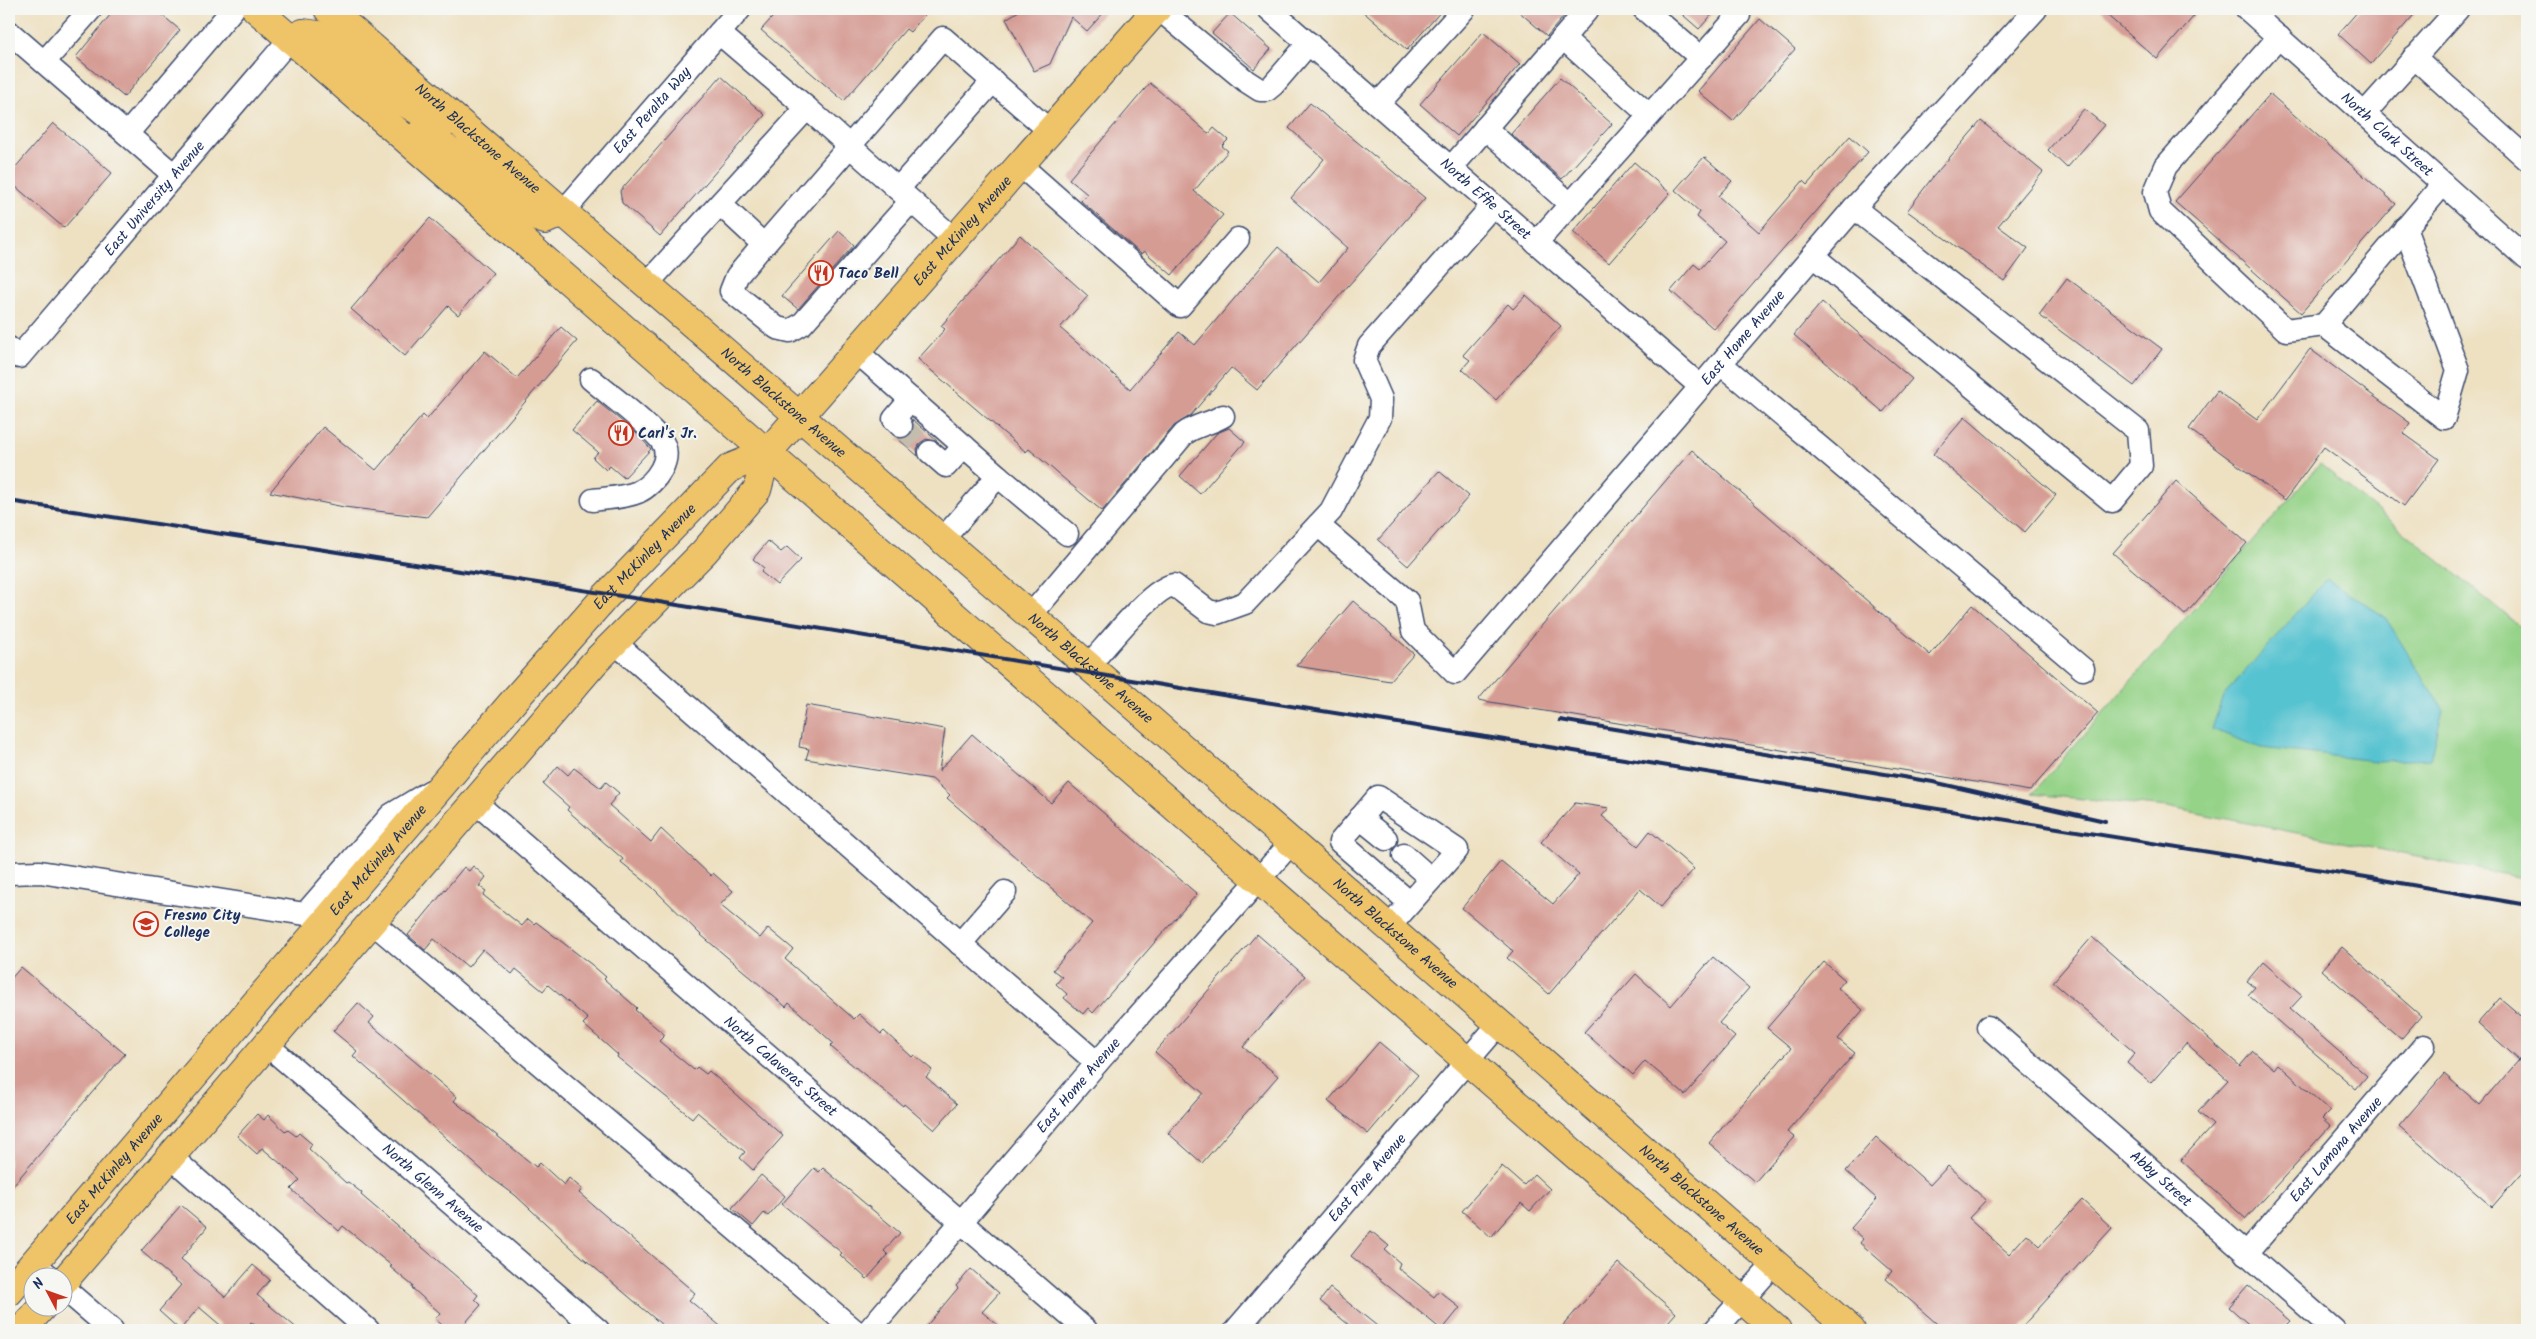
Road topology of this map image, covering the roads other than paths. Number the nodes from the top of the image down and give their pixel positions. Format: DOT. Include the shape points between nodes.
graph roads {
  1 [pos="91,9"];
  2 [pos="233,9"];
  3 [pos="256,9"];
  4 [pos="328,9"];
  5 [pos="740,9"];
  6 [pos="1158,9"];
  7 [pos="1269,9"];
  8 [pos="1464,9"];
  9 [pos="1588,9"];
  10 [pos="1644,9"];
  11 [pos="2036,9"];
  12 [pos="2247,9"];
  13 [pos="2458,9"];
  14 [pos="1739,15"];
  15 [pos="9,32"];
  16 [pos="719,33"];
  17 [pos="290,38"];
  18 [pos="1563,38"];
  19 [pos="2279,38"];
  20 [pos="1309,43"];
  21 [pos="2414,57"];
  22 [pos="1701,58"];
  23 [pos="44,62"];
  24 [pos="338,79"];
  25 [pos="992,81"];
  26 [pos="1378,104"];
  27 [pos="807,108"];
  28 [pos="2364,114"];
  29 [pos="1650,115"];
  30 [pos="1485,128"];
  31 [pos="1050,131"];
  32 [pos="127,134"];
  33 [pos="849,146"];
  34 [pos="2527,159"];
  35 [pos="508,165"];
  36 [pos="1020,165"];
  37 [pos="1451,168"];
  38 [pos="174,175"];
  39 [pos="2443,184"];
  40 [pos="905,195"];
  41 [pos="720,204"];
  42 [pos="1570,204"];
  43 [pos="1493,205"];
  44 [pos="1854,208"];
  45 [pos="563,212"];
  46 [pos="2405,228"];
  47 [pos="1238,239"];
  48 [pos="955,240"];
  49 [pos="1536,243"];
  50 [pos="764,244"];
  51 [pos="1813,256"];
  52 [pos="2527,259"];
  53 [pos="646,285"];
  54 [pos="2324,325"];
  55 [pos="14,352"];
  56 [pos="856,352"];
  57 [pos="1721,364"];
  58 [pos="591,378"];
  59 [pos="1700,387"];
  60 [pos="911,399"];
  61 [pos="1223,416"];
  62 [pos="799,418"];
  63 [pos="901,426"];
  64 [pos="964,446"];
  65 [pos="930,452"];
  66 [pos="767,453"];
  67 [pos="998,476"];
  68 [pos="593,500"];
  69 [pos="1318,525"];
  70 [pos="1067,534"];
  71 [pos="942,540"];
  72 [pos="1030,616"];
  73 [pos="614,642"];
  74 [pos="563,644"];
  75 [pos="1088,666"];
  76 [pos="2083,669"];
  77 [pos="445,782"];
  78 [pos="475,802"];
  79 [pos="1360,818"];
  80 [pos="1386,840"];
  81 [pos="1291,843"];
  82 [pos="1404,855"];
  83 [pos="9,873"];
  84 [pos="1260,879"];
  85 [pos="1432,879"];
  86 [pos="1005,892"];
  87 [pos="1410,903"];
  88 [pos="372,922"];
  89 [pos="1389,927"];
  90 [pos="960,944"];
  91 [pos="1499,1024"];
  92 [pos="1988,1026"];
  93 [pos="267,1045"];
  94 [pos="2424,1046"];
  95 [pos="1467,1060"];
  96 [pos="1098,1064"];
  97 [pos="171,1158"];
  98 [pos="961,1224"];
  99 [pos="2246,1254"];
  100 [pos="1774,1264"];
  101 [pos="44,1266"];
  102 [pos="72,1272"];
  103 [pos="22,1283"];
  104 [pos="9,1292"];
  105 [pos="72,1296"];
  106 [pos="1742,1300"];
  107 [pos="34,1316"];
  108 [pos="22,1330"];
  109 [pos="112,1330"];
  110 [pos="368,1330"];
  111 [pos="598,1330"];
  112 [pos="854,1330"];
  113 [pos="869,1330"];
  114 [pos="1086,1330"];
  115 [pos="1236,1330"];
  116 [pos="1715,1330"];
  117 [pos="1777,1330"];
  118 [pos="1851,1330"];
  119 [pos="2334,1330"];
  1 -- 23 [label="street"];
  2 -- 32 [label="street"];
  3 -- 17 [label="main road"];
  4 -- 35 [label="main road, North Blackstone Avenue"];
  5 -- 16 [label="street, East Peralta Way"];
  6 -- 20 [label="street" via="1260,90 1268,90"];
  6 -- 31 [label="main road, East McKinley Avenue"];
  7 -- 20 [label="street, North Effie Street"];
  8 -- 26 [label="street"];
  9 -- 18 [label="street"];
  10 -- 22 [label="street"];
  11 -- 44 [label="street, East Home Avenue"];
  12 -- 19 [label="street, North Clark Street"];
  13 -- 21 [label="street"];
  14 -- 22 [label="street"];
  15 -- 23 [label="street"];
  16 -- 27 [label="street"];
  16 -- 45 [label="street, East Peralta Way"];
  17 -- 24 [label="main road"];
  17 -- 35 [label="main road" via="303,33 318,35 332,43 398,99"];
  17 -- 38 [label="street, East University Avenue"];
  18 -- 29 [label="street"];
  18 -- 30 [label="street"];
  19 -- 28 [label="street, North Clark Street"];
  19 -- 54 [label="street" via="2166,166 2155,192 2160,210 2286,330"];
  20 -- 26 [label="street, North Effie Street"];
  21 -- 28 [label="street"];
  21 -- 34 [label="street"];
  22 -- 29 [label="street"];
  23 -- 32 [label="street"];
  24 -- 45 [label="main road" via="455,154 527,214 545,220"];
  24 -- 66 [label="main road"];
  25 -- 31 [label="street"];
  25 -- 33 [label="street" via="943,38"];
  25 -- 40 [label="street"];
  26 -- 37 [label="street, North Effie Street"];
  27 -- 33 [label="street"];
  27 -- 41 [label="street"];
  28 -- 39 [label="street, North Clark Street"];
  29 -- 42 [label="street"];
  30 -- 37 [label="street"];
  30 -- 42 [label="street"];
  31 -- 36 [label="main road, East McKinley Avenue"];
  32 -- 38 [label="street"];
  33 -- 40 [label="street"];
  33 -- 50 [label="street"];
  35 -- 45 [label="main road, North Blackstone Avenue"];
  36 -- 47 [label="street" via="1180,306"];
  36 -- 48 [label="main road, East McKinley Avenue"];
  37 -- 43 [label="street, North Effie Street"];
  38 -- 55 [label="street, East University Avenue"];
  39 -- 46 [label="street"];
  39 -- 52 [label="street, North Clark Street"];
  40 -- 48 [label="street"];
  40 -- 50 [label="street" via="802,324 790,331 777,328 731,291 737,276"];
  41 -- 50 [label="street"];
  41 -- 53 [label="street"];
  42 -- 49 [label="street"];
  43 -- 49 [label="street, North Effie Street"];
  43 -- 69 [label="street" via="1369,346 1364,360 1381,399 1380,418 1331,511"];
  44 -- 51 [label="street, East Home Avenue"];
  44 -- 51 [label="street" via="2138,431 2141,466 2112,501"];
  45 -- 53 [label="main road, North Blackstone Avenue"];
  46 -- 54 [label="street"];
  46 -- 54 [label="street" via="2458,370 2444,418"];
  48 -- 56 [label="main road, East McKinley Avenue"];
  49 -- 59 [label="street, North Effie Street"];
  51 -- 57 [label="street, East Home Avenue"];
  53 -- 62 [label="main road, North Blackstone Avenue"];
  56 -- 60 [label="street"];
  56 -- 62 [label="main road, East McKinley Avenue"];
  57 -- 59 [label="street, East Home Avenue"];
  57 -- 76 [label="street"];
  58 -- 68 [label="street" via="661,440 666,458 665,464 640,491"];
  59 -- 69 [label="street, East Home Avenue" via="1456,673 1413,631 1407,601"];
  60 -- 63 [label="street" via="894,419"];
  60 -- 64 [label="street"];
  61 -- 72 [label="street" via="1184,434"];
  62 -- 66 [label="main road, East McKinley Avenue"];
  62 -- 71 [label="main road, North Blackstone Avenue"];
  64 -- 65 [label="street" via="946,466"];
  64 -- 67 [label="street"];
  66 -- 73 [label="main road, East McKinley Avenue" via="757,490 704,552"];
  66 -- 74 [label="main road, East McKinley Avenue" via="730,468"];
  66 -- 84 [label="main road"];
  67 -- 70 [label="street"];
  67 -- 71 [label="street"];
  69 -- 75 [label="street" via="1245,603 1217,613 1208,611 1174,585 1165,586 1142,606"];
  71 -- 72 [label="main road, North Blackstone Avenue"];
  72 -- 75 [label="main road, North Blackstone Avenue"];
  73 -- 78 [label="main road, East McKinley Avenue"];
  73 -- 90 [label="street"];
  74 -- 77 [label="main road, East McKinley Avenue"];
  74 -- 78 [label="main road" via="536,698 478,774 474,783"];
  75 -- 81 [label="main road, North Blackstone Avenue"];
  77 -- 83 [label="street" via="391,815 305,914 40,872"];
  77 -- 93 [label="main road" via="382,883 270,1016 264,1027"];
  77 -- 101 [label="main road, East McKinley Avenue"];
  78 -- 88 [label="main road, East McKinley Avenue"];
  78 -- 98 [label="street, North Calaveras Street"];
  79 -- 80 [label="street"];
  79 -- 85 [label="street" via="1378,797 1456,850"];
  79 -- 87 [label="street" via="1340,842"];
  81 -- 84 [label="street, East Home Avenue"];
  81 -- 89 [label="main road, North Blackstone Avenue"];
  82 -- 85 [label="street"];
  84 -- 95 [label="main road"];
  84 -- 96 [label="street, East Home Avenue"];
  85 -- 87 [label="street"];
  86 -- 90 [label="street"];
  87 -- 89 [label="street"];
  88 -- 93 [label="main road, East McKinley Avenue"];
  88 -- 112 [label="street"];
  89 -- 91 [label="main road, North Blackstone Avenue"];
  90 -- 96 [label="street"];
  91 -- 95 [label="street, East Pine Avenue"];
  91 -- 100 [label="main road, North Blackstone Avenue"];
  92 -- 99 [label="street, Abby Street"];
  93 -- 97 [label="main road, East McKinley Avenue"];
  93 -- 111 [label="street, North Glenn Avenue"];
  94 -- 99 [label="street, East Lamona Avenue"];
  95 -- 106 [label="main road"];
  95 -- 115 [label="street, East Pine Avenue"];
  96 -- 98 [label="street, East Home Avenue"];
  97 -- 102 [label="main road, East McKinley Avenue"];
  97 -- 110 [label="street"];
  98 -- 113 [label="street, East Home Avenue"];
  98 -- 114 [label="street, North Calaveras Street"];
  99 -- 119 [label="street, Abby Street"];
  100 -- 106 [label="street"];
  100 -- 118 [label="main road, North Blackstone Avenue"];
  103 -- 104 [label="main road, East McKinley Avenue"];
  105 -- 109 [label="street"];
  106 -- 116 [label="street"];
  106 -- 117 [label="main road"];
  107 -- 108 [label="main road"];
}
